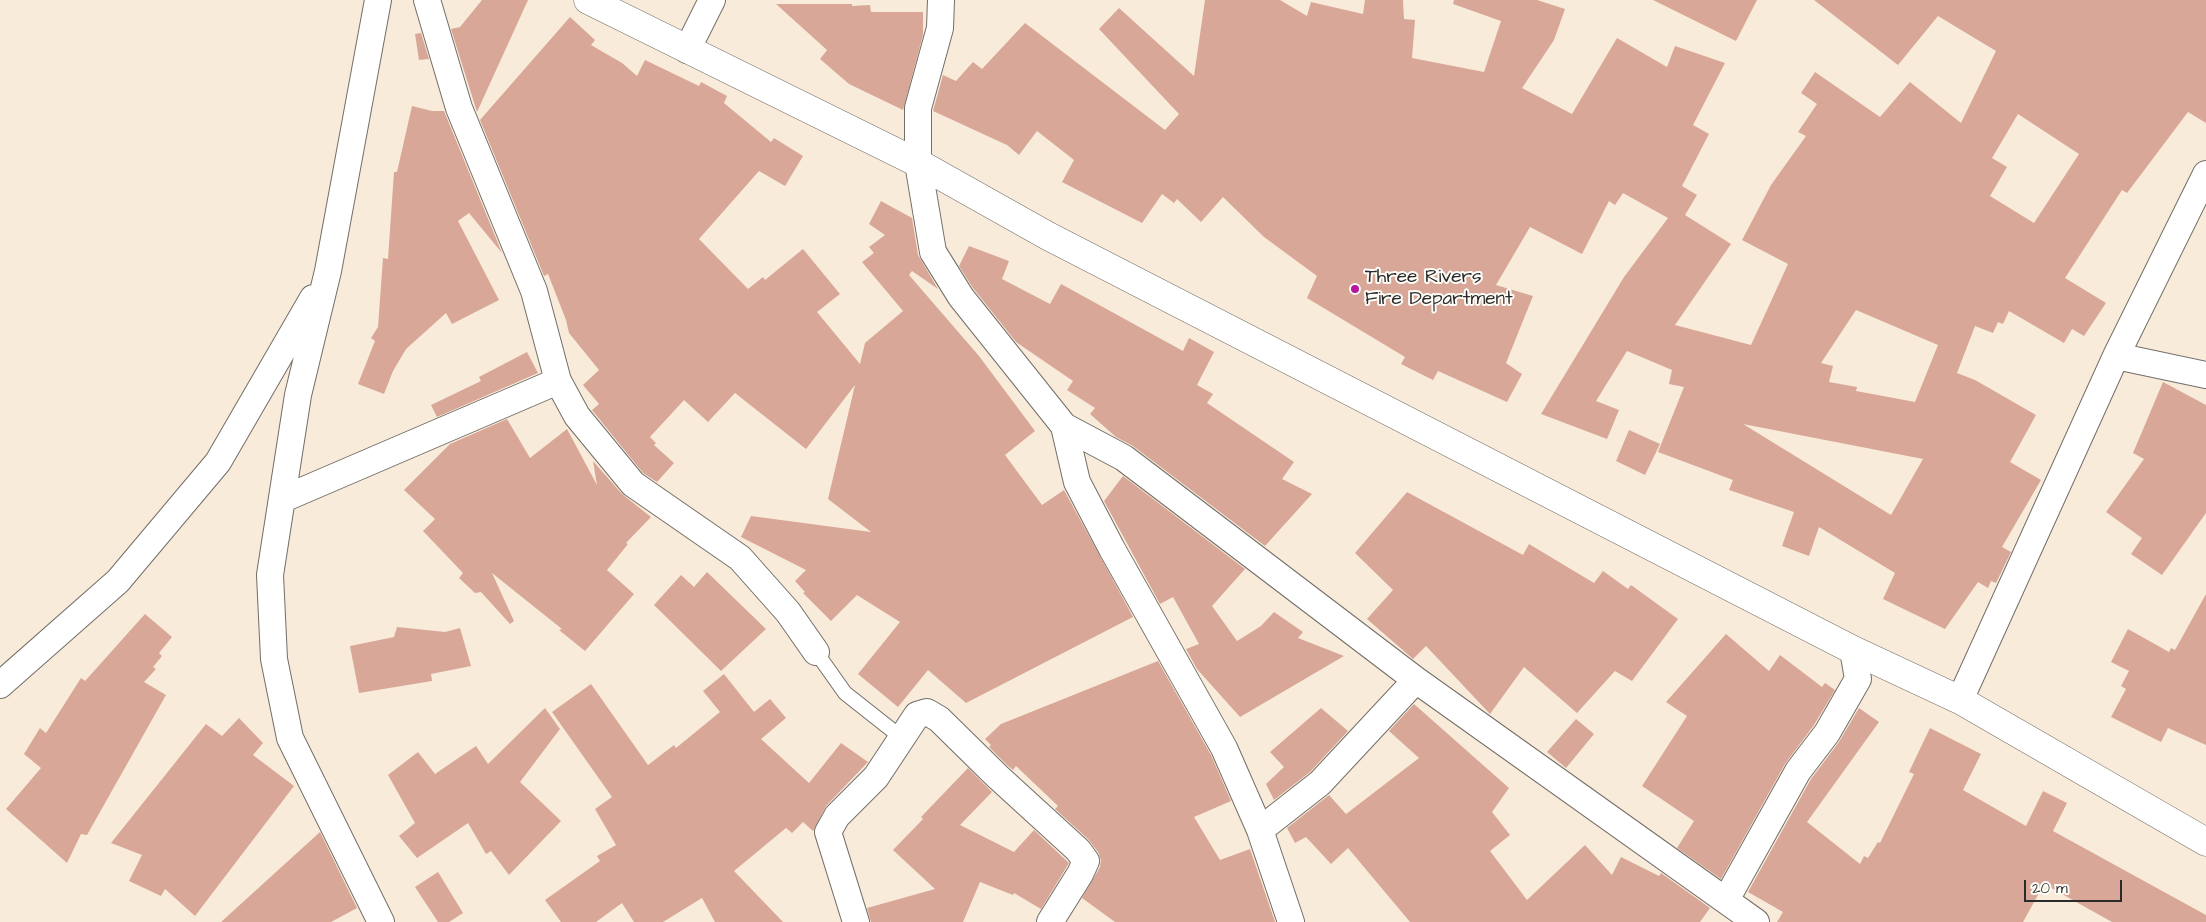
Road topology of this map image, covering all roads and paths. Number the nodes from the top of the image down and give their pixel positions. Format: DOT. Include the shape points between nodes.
graph roads {
  1 [pos="378,0"];
  2 [pos="427,0"];
  3 [pos="588,0"];
  4 [pos="712,0"];
  5 [pos="941,0"];
  6 [pos="687,50"];
  7 [pos="918,163"];
  8 [pos="2206,174"];
  9 [pos="328,271"];
  10 [pos="2116,356"];
  11 [pos="2206,375"];
  12 [pos="558,381"];
  13 [pos="1064,426"];
  14 [pos="283,499"];
  15 [pos="1853,650"];
  16 [pos="816,652"];
  17 [pos="1416,680"];
  18 [pos="0,685"];
  19 [pos="1960,700"];
  20 [pos="902,738"];
  21 [pos="1260,830"];
  22 [pos="2206,842"];
  23 [pos="1726,900"];
  24 [pos="382,922"];
  25 [pos="856,922"];
  26 [pos="1050,922"];
  27 [pos="1292,922"];
  28 [pos="1756,922"];
  1 -- 9 [label="street"];
  2 -- 12 [label="street" via="459,108 534,291"];
  3 -- 6 [label="street"];
  4 -- 6 [label="street"];
  5 -- 7 [label="street" via="940,28 918,108"];
  6 -- 7 [label="street"];
  7 -- 13 [label="street" via="932,252 962,297"];
  7 -- 15 [label="street" via="1048,236"];
  8 -- 10 [label="street"];
  9 -- 14 [label="street" via="298,395"];
  9 -- 18 [label="street" via="218,462 118,581"];
  10 -- 11 [label="street"];
  10 -- 19 [label="street"];
  12 -- 14 [label="street"];
  12 -- 16 [label="street" via="577,416 633,484 740,558 788,612"];
  13 -- 17 [label="street" via="1124,458"];
  13 -- 21 [label="street" via="1077,482 1224,748"];
  14 -- 24 [label="street" via="270,574 274,659 290,738"];
  15 -- 19 [label="street"];
  15 -- 23 [label="street" via="1858,679 1827,733 1798,771"];
  16 -- 20 [label="lane" via="845,693"];
  17 -- 21 [label="street" via="1320,783"];
  17 -- 23 [label="street"];
  19 -- 22 [label="street"];
  20 -- 25 [label="street" via="876,777 837,816 828,832"];
  20 -- 26 [label="street" via="917,715 927,712 939,719 1078,850 1086,862"];
  21 -- 27 [label="street"];
  23 -- 28 [label="street"];
}
